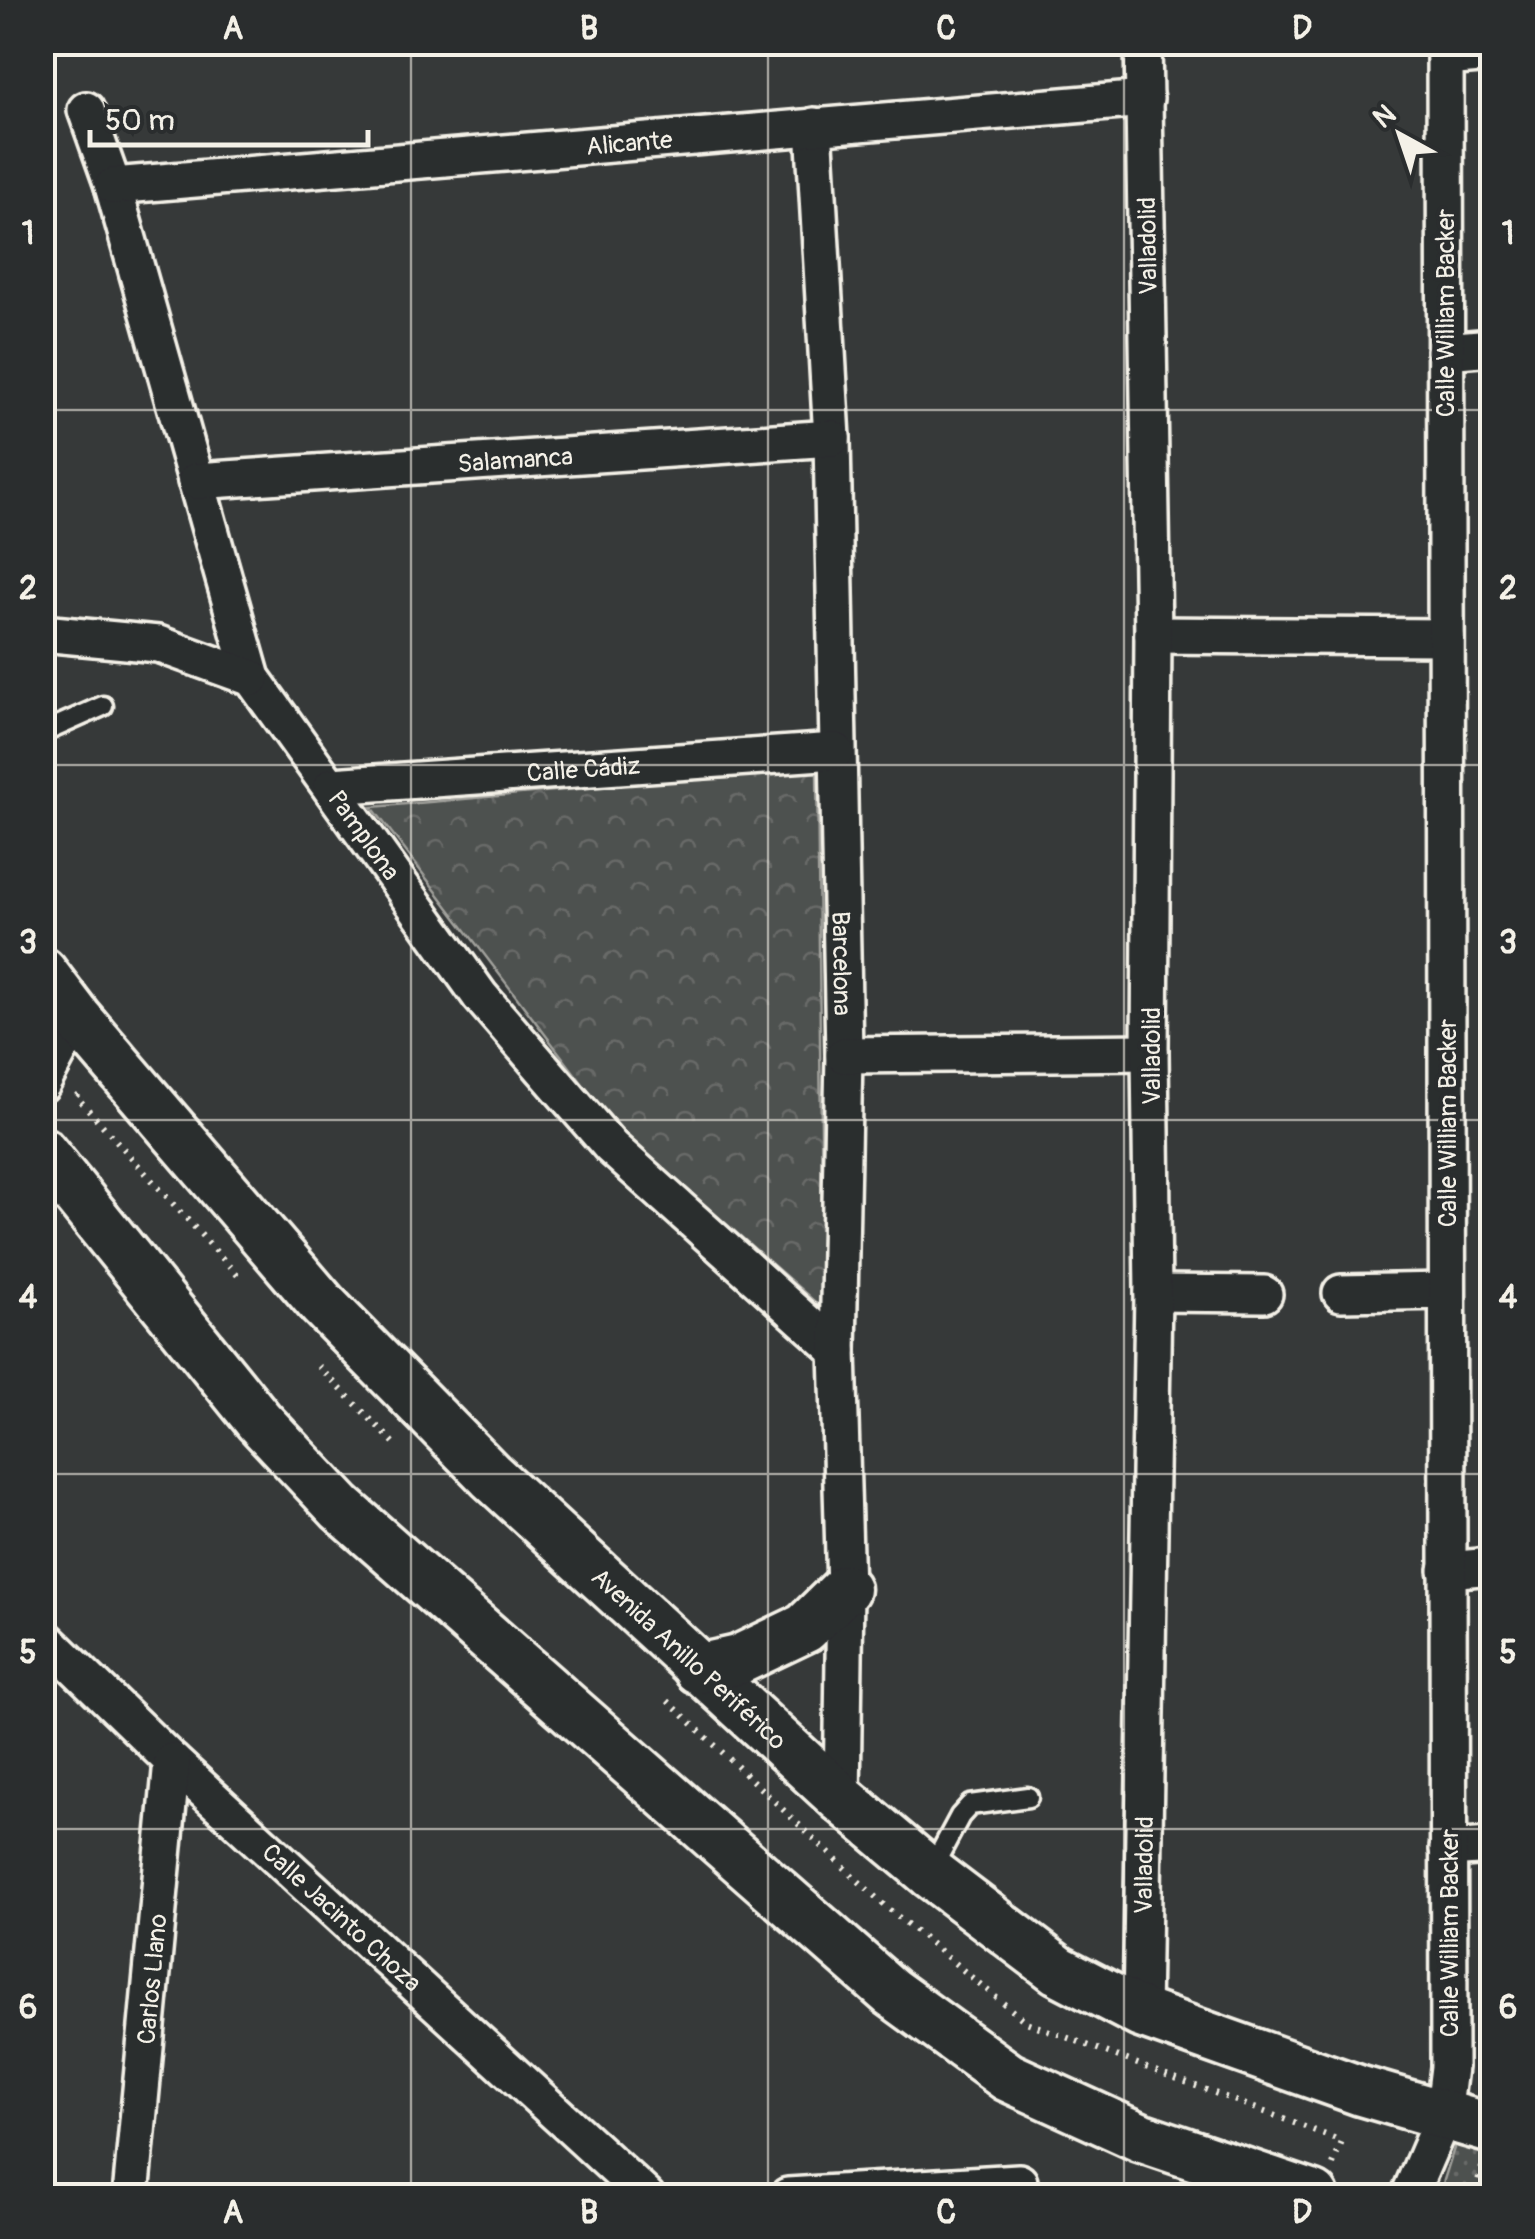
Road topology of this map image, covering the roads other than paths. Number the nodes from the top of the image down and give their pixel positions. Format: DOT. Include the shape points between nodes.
graph roads {
  1 [pos="1144,42"];
  2 [pos="1445,50"];
  3 [pos="1492,54"];
  4 [pos="1145,99"];
  5 [pos="86,110"];
  6 [pos="814,126"];
  7 [pos="114,186"];
  8 [pos="1492,347"];
  9 [pos="1446,351"];
  10 [pos="832,438"];
  11 [pos="196,481"];
  12 [pos="42,632"];
  13 [pos="1152,635"];
  14 [pos="1446,637"];
  15 [pos="252,678"];
  16 [pos="103,706"];
  17 [pos="42,732"];
  18 [pos="836,751"];
  19 [pos="332,786"];
  20 [pos="53,989"];
  21 [pos="1150,1052"];
  22 [pos="844,1055"];
  23 [pos="42,1084"];
  24 [pos="42,1152"];
  25 [pos="1447,1291"];
  26 [pos="1153,1292"];
  27 [pos="1341,1293"];
  28 [pos="1264,1294"];
  29 [pos="838,1351"];
  30 [pos="1492,1566"];
  31 [pos="1447,1570"];
  32 [pos="845,1589"];
  33 [pos="42,1635"];
  34 [pos="698,1668"];
  35 [pos="172,1762"];
  36 [pos="1028,1797"];
  37 [pos="842,1799"];
  38 [pos="1492,1846"];
  39 [pos="1448,1849"];
  40 [pos="930,1872"];
  41 [pos="1141,2012"];
  42 [pos="1442,2117"];
  43 [pos="1492,2128"];
  44 [pos="1020,2182"];
  45 [pos="1321,2187"];
  46 [pos="130,2196"];
  47 [pos="646,2196"];
  48 [pos="788,2196"];
  49 [pos="1409,2196"];
  1 -- 4 [label="street, Valladolid"];
  2 -- 3 [label="street"];
  2 -- 9 [label="street, Calle William Backer"];
  4 -- 6 [label="street, Alicante"];
  4 -- 13 [label="street, Valladolid"];
  5 -- 7 [label="street, Pamplona"];
  6 -- 7 [label="street, Alicante"];
  6 -- 10 [label="street, Barcelona"];
  7 -- 11 [label="street, Pamplona"];
  8 -- 9 [label="street"];
  9 -- 14 [label="street, Calle William Backer"];
  10 -- 11 [label="street, Salamanca"];
  10 -- 18 [label="street, Barcelona"];
  11 -- 15 [label="street, Pamplona"];
  12 -- 15 [label="street" via="158,644"];
  13 -- 14 [label="street"];
  13 -- 21 [label="street, Valladolid"];
  14 -- 25 [label="street, Calle William Backer"];
  15 -- 19 [label="street, Pamplona"];
  16 -- 17 [label="lane"];
  18 -- 19 [label="street, Calle Cádiz"];
  18 -- 22 [label="street, Barcelona"];
  19 -- 29 [label="street, Pamplona" via="480,996 612,1147"];
  20 -- 23 [label="street"];
  20 -- 34 [label="street, Avenida Anillo Periférico" via="322,1304 491,1476"];
  21 -- 22 [label="street"];
  21 -- 26 [label="street, Valladolid"];
  22 -- 29 [label="street, Barcelona"];
  24 -- 45 [label="street" via="259,1421 341,1508 890,1992 1008,2077 1140,2137"];
  25 -- 27 [label="street"];
  25 -- 31 [label="street, Calle William Backer"];
  26 -- 28 [label="street"];
  26 -- 41 [label="street, Valladolid"];
  29 -- 32 [label="street, Barcelona"];
  30 -- 31 [label="street"];
  31 -- 39 [label="street, Calle William Backer"];
  32 -- 34 [label="street" via="805,1628 738,1660"];
  32 -- 37 [label="street, Barcelona"];
  33 -- 35 [label="street, Calle Jacinto Choza"];
  34 -- 37 [label="street, Avenida Anillo Periférico"];
  35 -- 46 [label="street, Carlos Llano"];
  35 -- 47 [label="street, Calle Jacinto Choza"];
  36 -- 40 [label="lane" via="970,1805"];
  37 -- 40 [label="street, Avenida Anillo Periférico"];
  38 -- 39 [label="street"];
  39 -- 42 [label="street, Calle William Backer" via="1449,2068"];
  40 -- 41 [label="street, Avenida Anillo Periférico" via="1058,1970"];
  41 -- 42 [label="street, Avenida Anillo Periférico"];
  42 -- 43 [label="street, Avenida Anillo Periférico"];
  42 -- 49 [label="street, Calle William Backer"];
  44 -- 48 [label="street"];
}
